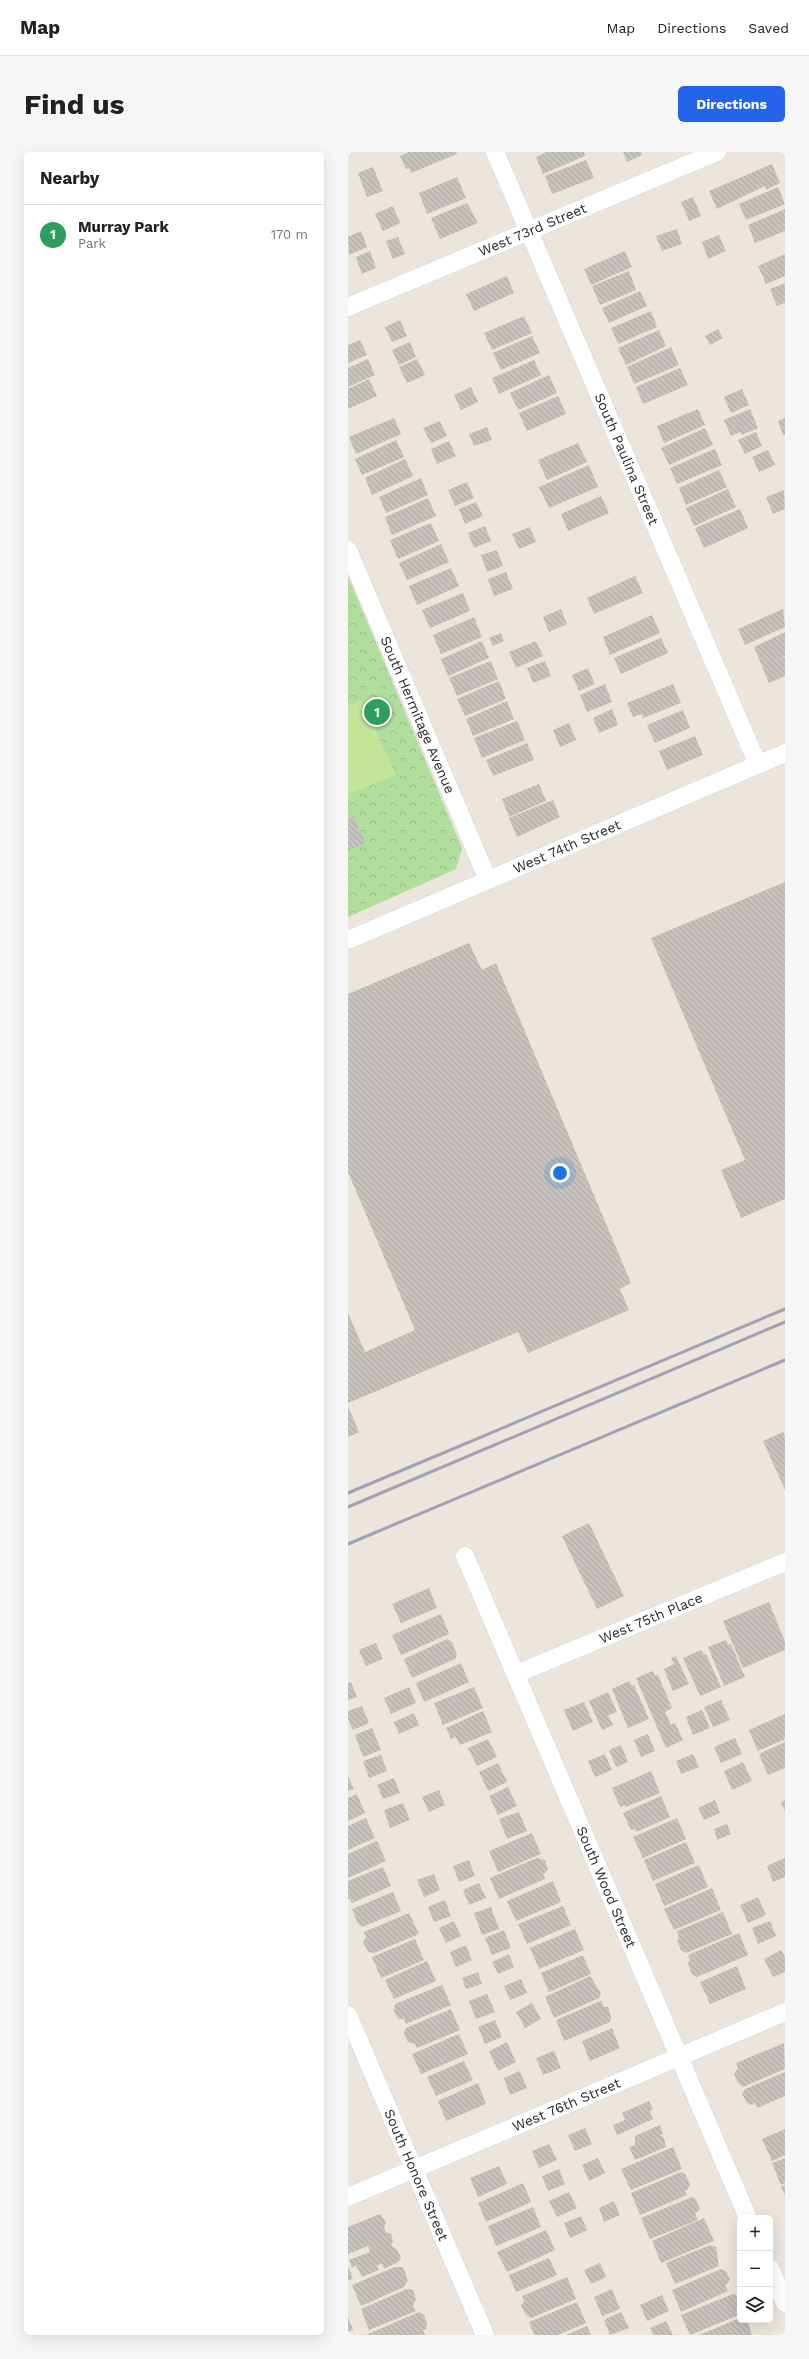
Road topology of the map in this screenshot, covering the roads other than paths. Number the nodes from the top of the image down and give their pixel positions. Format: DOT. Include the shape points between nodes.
graph roads {
  1 [pos="495,152"];
  2 [pos="717,152"];
  3 [pos="529,231"];
  4 [pos="348,307"];
  5 [pos="348,550"];
  6 [pos="785,753"];
  7 [pos="758,765"];
  8 [pos="488,880"];
  9 [pos="348,940"];
  10 [pos="465,1556"];
  11 [pos="784,1566"];
  12 [pos="516,1674"];
  13 [pos="785,2012"];
  14 [pos="348,2015"];
  15 [pos="680,2057"];
  16 [pos="414,2169"];
  17 [pos="348,2197"];
  18 [pos="747,2215"];
  19 [pos="773,2275"];
  20 [pos="785,2303"];
  21 [pos="485,2335"];
  1 -- 3 [label="street, South Paulina Street"];
  2 -- 3 [label="street, West 73rd Street"];
  3 -- 4 [label="street, West 73rd Street"];
  3 -- 7 [label="street, South Paulina Street"];
  5 -- 8 [label="street, South Hermitage Avenue"];
  6 -- 7 [label="street, West 74th Street"];
  7 -- 8 [label="street, West 74th Street"];
  8 -- 9 [label="street, West 74th Street"];
  10 -- 12 [label="street, South Wood Street"];
  11 -- 12 [label="street, West 75th Place"];
  12 -- 15 [label="street, South Wood Street"];
  13 -- 15 [label="street, West 76th Street"];
  14 -- 16 [label="street, South Honore Street"];
  15 -- 16 [label="street, West 76th Street"];
  15 -- 18 [label="street, South Wood Street"];
  16 -- 17 [label="street, West 76th Street"];
  16 -- 21 [label="street, South Honore Street"];
  19 -- 20 [label="street"];
}
